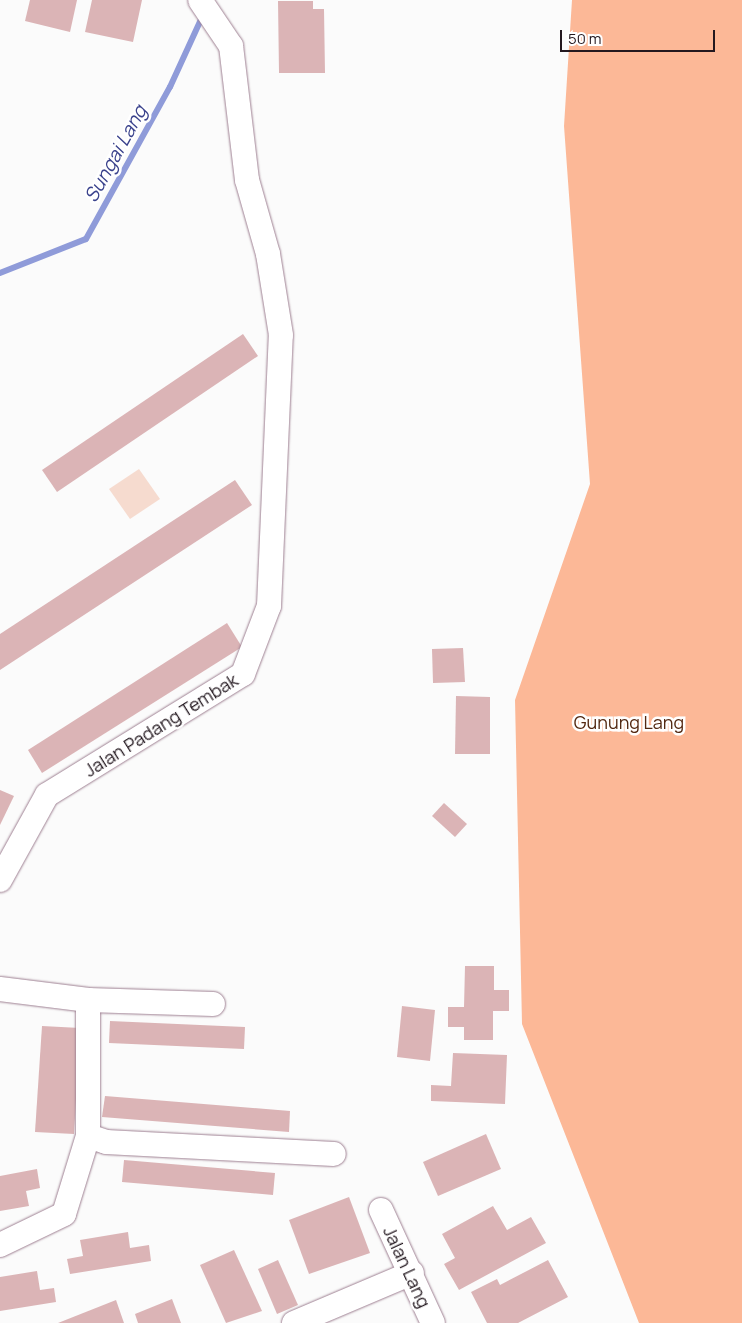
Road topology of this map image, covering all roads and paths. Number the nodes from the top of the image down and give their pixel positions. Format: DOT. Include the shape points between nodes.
graph roads {
  1 [pos="207,7"];
  2 [pos="0,880"];
  3 [pos="0,989"];
  4 [pos="88,1000"];
  5 [pos="213,1004"];
  6 [pos="88,1136"];
  7 [pos="334,1154"];
  8 [pos="381,1210"];
  9 [pos="0,1245"];
  10 [pos="412,1274"];
  11 [pos="294,1323"];
  12 [pos="433,1323"];
  1 -- 2 [label="street, Jalan Padang Tembak" via="231,46 247,180 268,254 281,336 269,606 243,674 47,795"];
  3 -- 4 [label="street"];
  4 -- 5 [label="street"];
  4 -- 6 [label="street"];
  6 -- 7 [label="street" via="106,1142"];
  6 -- 9 [label="street" via="64,1214"];
  8 -- 10 [label="street, Jalan Lang"];
  10 -- 11 [label="street"];
  10 -- 12 [label="street, Jalan Lang"];
}
